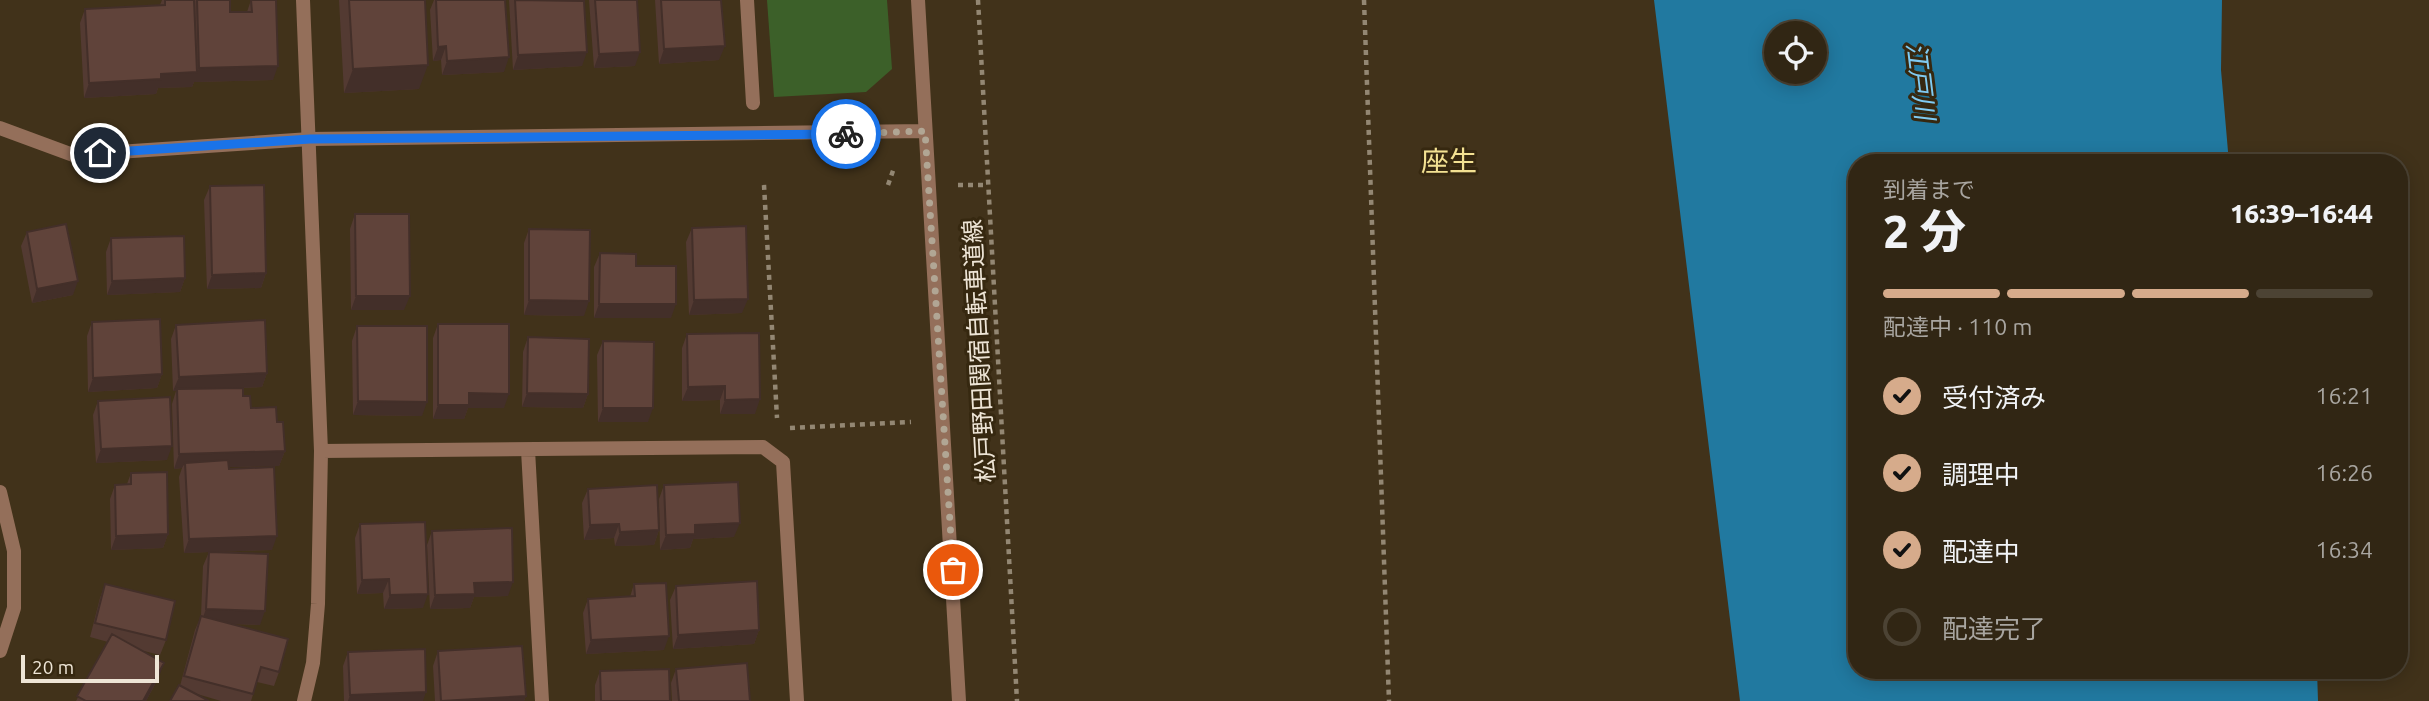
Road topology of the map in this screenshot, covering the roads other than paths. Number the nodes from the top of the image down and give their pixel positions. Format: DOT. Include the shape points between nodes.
graph roads {
  1 [pos="303,0"];
  2 [pos="747,0"];
  3 [pos="918,0"];
  4 [pos="753,103"];
  5 [pos="0,128"];
  6 [pos="925,131"];
  7 [pos="310,139"];
  8 [pos="528,450"];
  9 [pos="321,451"];
  10 [pos="0,492"];
  11 [pos="0,651"];
  12 [pos="304,701"];
  13 [pos="541,701"];
  14 [pos="797,701"];
  15 [pos="959,701"];
  1 -- 7 [label="street"];
  2 -- 4 [label="street"];
  3 -- 6 [label="street"];
  5 -- 7 [label="street" via="73,155"];
  6 -- 7 [label="street"];
  6 -- 15 [label="street"];
  7 -- 9 [label="street"];
  8 -- 9 [label="street"];
  8 -- 13 [label="street"];
  8 -- 14 [label="street" via="763,447 783,462"];
  9 -- 12 [label="street" via="318,604"];
  10 -- 11 [label="street" via="14,551 14,608"];
}
